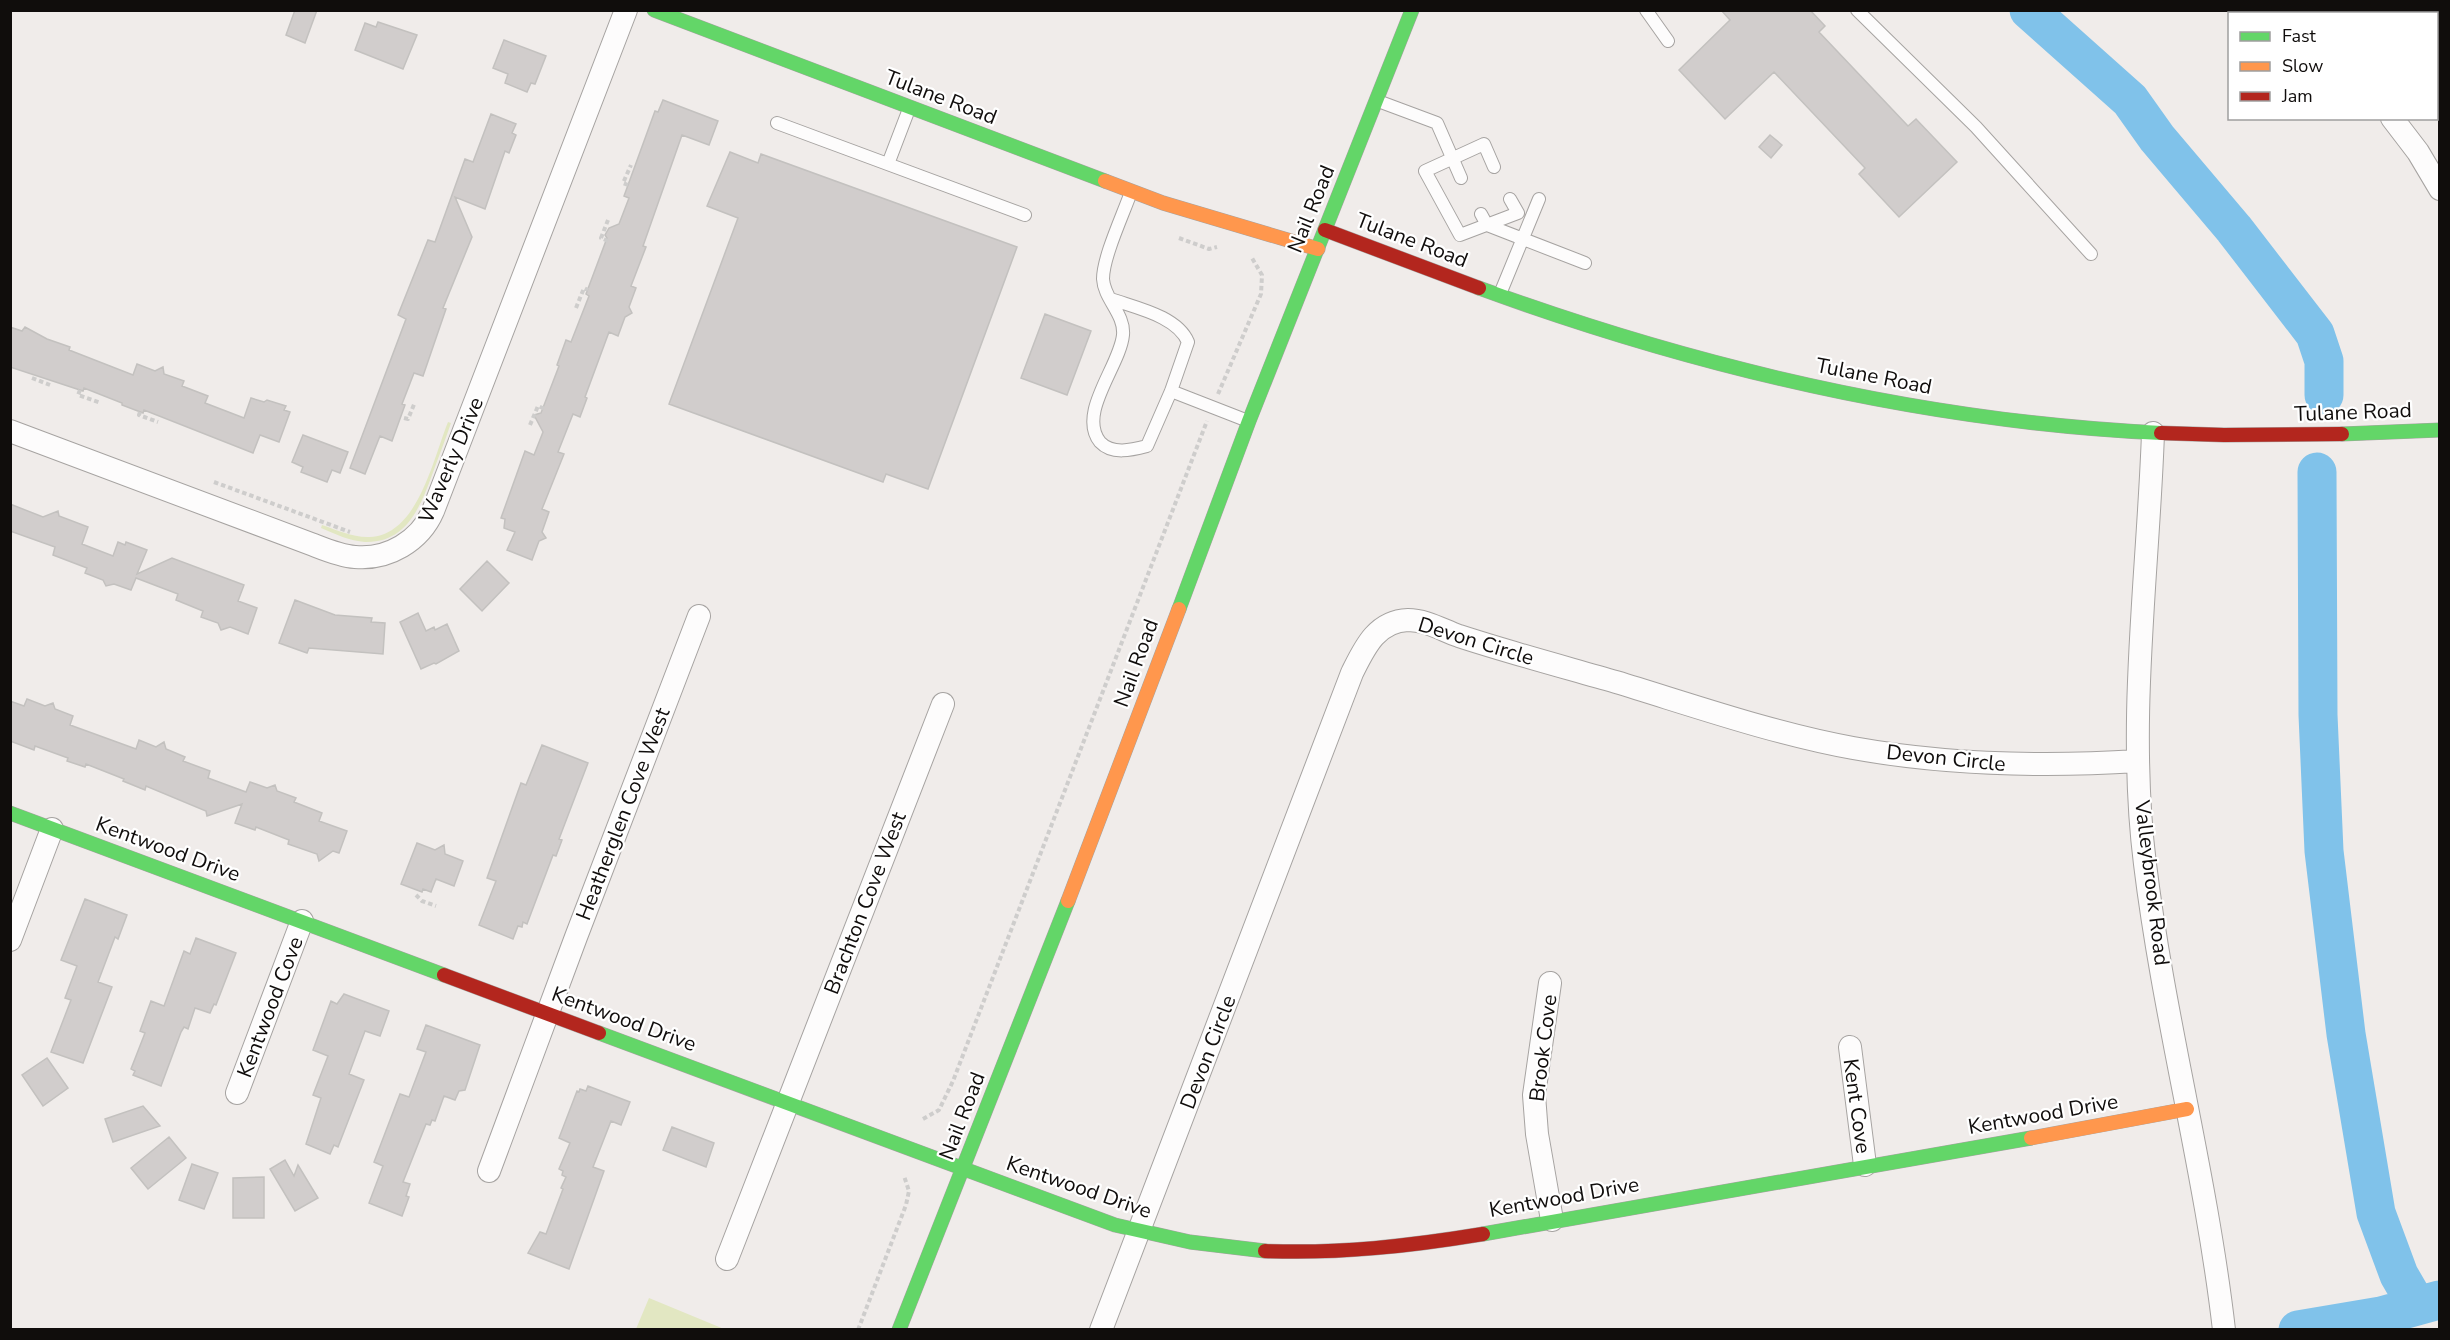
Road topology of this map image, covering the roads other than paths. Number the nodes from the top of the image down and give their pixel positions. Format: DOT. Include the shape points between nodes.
graph roads {
  1 [pos="626,10"];
  2 [pos="654,10"];
  3 [pos="1412,10"];
  4 [pos="1646,10"];
  5 [pos="1857,10"];
  6 [pos="1668,41"];
  7 [pos="1376,101"];
  8 [pos="910,107"];
  9 [pos="2394,120"];
  10 [pos="777,123"];
  11 [pos="1452,159"];
  12 [pos="888,164"];
  13 [pos="1494,167"];
  14 [pos="1461,178"];
  15 [pos="2439,189"];
  16 [pos="1132,191"];
  17 [pos="1510,199"];
  18 [pos="1539,199"];
  19 [pos="1026,215"];
  20 [pos="1484,220"];
  21 [pos="1325,230"];
  22 [pos="1523,239"];
  23 [pos="1318,249"];
  24 [pos="2091,254"];
  25 [pos="1585,263"];
  26 [pos="1500,295"];
  27 [pos="1111,298"];
  28 [pos="1171,391"];
  29 [pos="1249,421"];
  30 [pos="2439,430"];
  31 [pos="10,431"];
  32 [pos="2153,433"];
  33 [pos="699,616"];
  34 [pos="943,704"];
  35 [pos="2138,762"];
  36 [pos="10,813"];
  37 [pos="52,829"];
  38 [pos="302,921"];
  39 [pos="10,940"];
  40 [pos="1550,983"];
  41 [pos="547,1013"];
  42 [pos="1850,1047"];
  43 [pos="237,1093"];
  44 [pos="788,1102"];
  45 [pos="2187,1108"];
  46 [pos="1865,1165"];
  47 [pos="964,1168"];
  48 [pos="489,1171"];
  49 [pos="1552,1220"];
  50 [pos="1139,1232"];
  51 [pos="727,1259"];
  52 [pos="899,1329"];
  53 [pos="1101,1329"];
  54 [pos="2224,1329"];
  1 -- 31 [label="street, Waverly Drive" via="433,511 428,522 404,545 386,554 366,557 337,553"];
  2 -- 8 [label="street, Tulane Road"];
  3 -- 7 [label="street, Nail Road"];
  4 -- 6 [label="lane"];
  5 -- 24 [label="lane" via="1976,127"];
  7 -- 11 [label="lane" via="1437,123"];
  7 -- 21 [label="street, Nail Road"];
  8 -- 12 [label="lane"];
  8 -- 16 [label="street, Tulane Road"];
  9 -- 15 [label="street"];
  10 -- 12 [label="lane"];
  11 -- 13 [label="lane" via="1484,144"];
  11 -- 14 [label="lane"];
  11 -- 20 [label="lane" via="1425,171 1460,235"];
  12 -- 19 [label="lane"];
  16 -- 23 [label="street, Tulane Road"];
  16 -- 27 [label="lane" via="1103,280"];
  17 -- 20 [label="lane" via="1518,213"];
  18 -- 22 [label="lane"];
  20 -- 22 [label="lane"];
  21 -- 23 [label="street, Nail Road"];
  21 -- 26 [label="street, Tulane Road"];
  22 -- 25 [label="lane"];
  22 -- 26 [label="lane"];
  23 -- 29 [label="street, Nail Road"];
  26 -- 32 [label="street, Tulane Road" via="1629,339 1837,392 2020,421"];
  27 -- 28 [label="lane" via="1183,330 1188,342"];
  27 -- 28 [label="lane" via="1123,334 1093,414 1095,435 1105,447 1126,451 1147,446"];
  28 -- 29 [label="lane"];
  29 -- 47 [label="street, Nail Road"];
  30 -- 32 [label="street, Tulane Road" via="2286,436"];
  32 -- 35 [label="street, Valleybrook Road" via="2137,708"];
  33 -- 41 [label="street, Heatherglen Cove West"];
  34 -- 44 [label="street, Brachton Cove West"];
  35 -- 45 [label="street, Valleybrook Road" via="2144,863"];
  35 -- 50 [label="street, Devon Circle" via="2004,765 1853,748 1669,698 1419,621 1387,625 1370,640 1352,673"];
  36 -- 37 [label="street, Kentwood Drive"];
  37 -- 38 [label="street, Kentwood Drive"];
  37 -- 39 [label="street"];
  38 -- 41 [label="street, Kentwood Drive"];
  38 -- 43 [label="street, Kentwood Cove"];
  40 -- 49 [label="street, Brook Cove" via="1534,1095"];
  41 -- 44 [label="street, Kentwood Drive"];
  41 -- 48 [label="street, Heatherglen Cove West"];
  42 -- 46 [label="street, Kent Cove"];
  44 -- 47 [label="street, Kentwood Drive"];
  44 -- 51 [label="street, Brachton Cove West"];
  45 -- 46 [label="street, Kentwood Drive"];
  45 -- 54 [label="street, Valleybrook Road"];
  46 -- 49 [label="street, Kentwood Drive"];
  47 -- 50 [label="street, Kentwood Drive"];
  47 -- 52 [label="street, Nail Road"];
  49 -- 50 [label="street, Kentwood Drive" via="1417,1245 1317,1253 1229,1249"];
  50 -- 53 [label="street, Devon Circle"];
}
